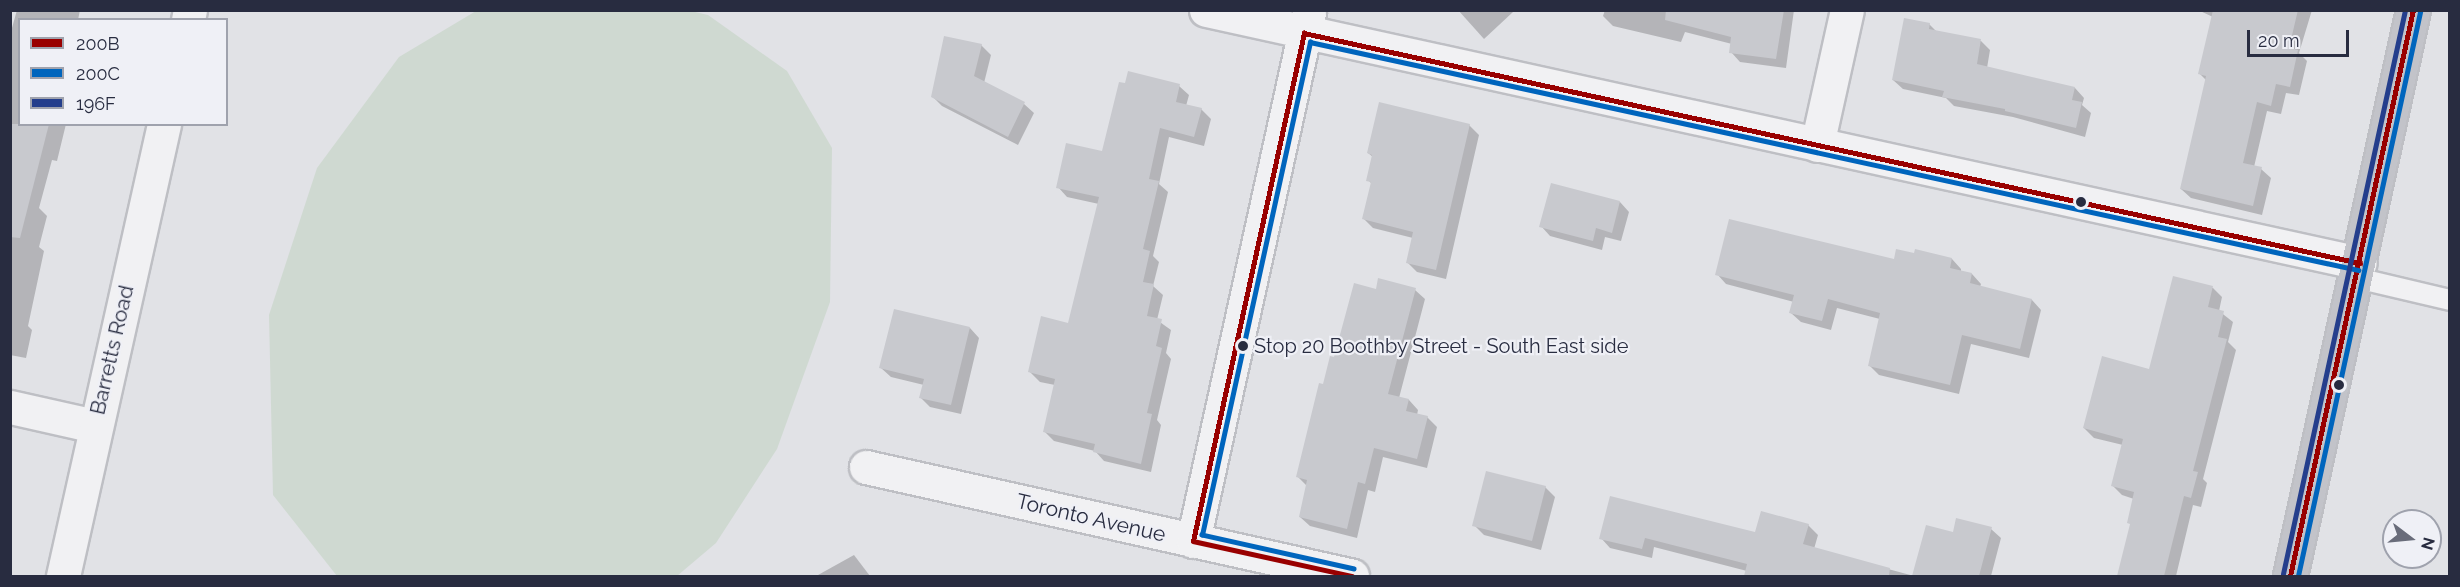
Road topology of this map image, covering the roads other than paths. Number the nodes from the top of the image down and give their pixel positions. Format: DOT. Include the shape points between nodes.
graph roads {
  1 [pos="1206,10"];
  2 [pos="1848,10"];
  3 [pos="2413,10"];
  4 [pos="1307,22"];
  5 [pos="164,126"];
  6 [pos="1817,145"];
  7 [pos="2358,271"];
  8 [pos="2450,300"];
  9 [pos="10,407"];
  10 [pos="95,426"];
  11 [pos="866,468"];
  12 [pos="1193,541"];
  13 [pos="63,576"];
  14 [pos="1352,576"];
  15 [pos="2290,576"];
  1 -- 4 [label="street"];
  2 -- 6 [label="street"];
  3 -- 7 [label="main road"];
  4 -- 6 [label="street"];
  4 -- 12 [label="street"];
  5 -- 10 [label="street, Barretts Road"];
  6 -- 7 [label="street"];
  7 -- 8 [label="lane"];
  7 -- 15 [label="main road"];
  9 -- 10 [label="street"];
  10 -- 13 [label="street, Barretts Road"];
  11 -- 12 [label="street, Toronto Avenue"];
  12 -- 14 [label="street, Toronto Avenue"];
}
